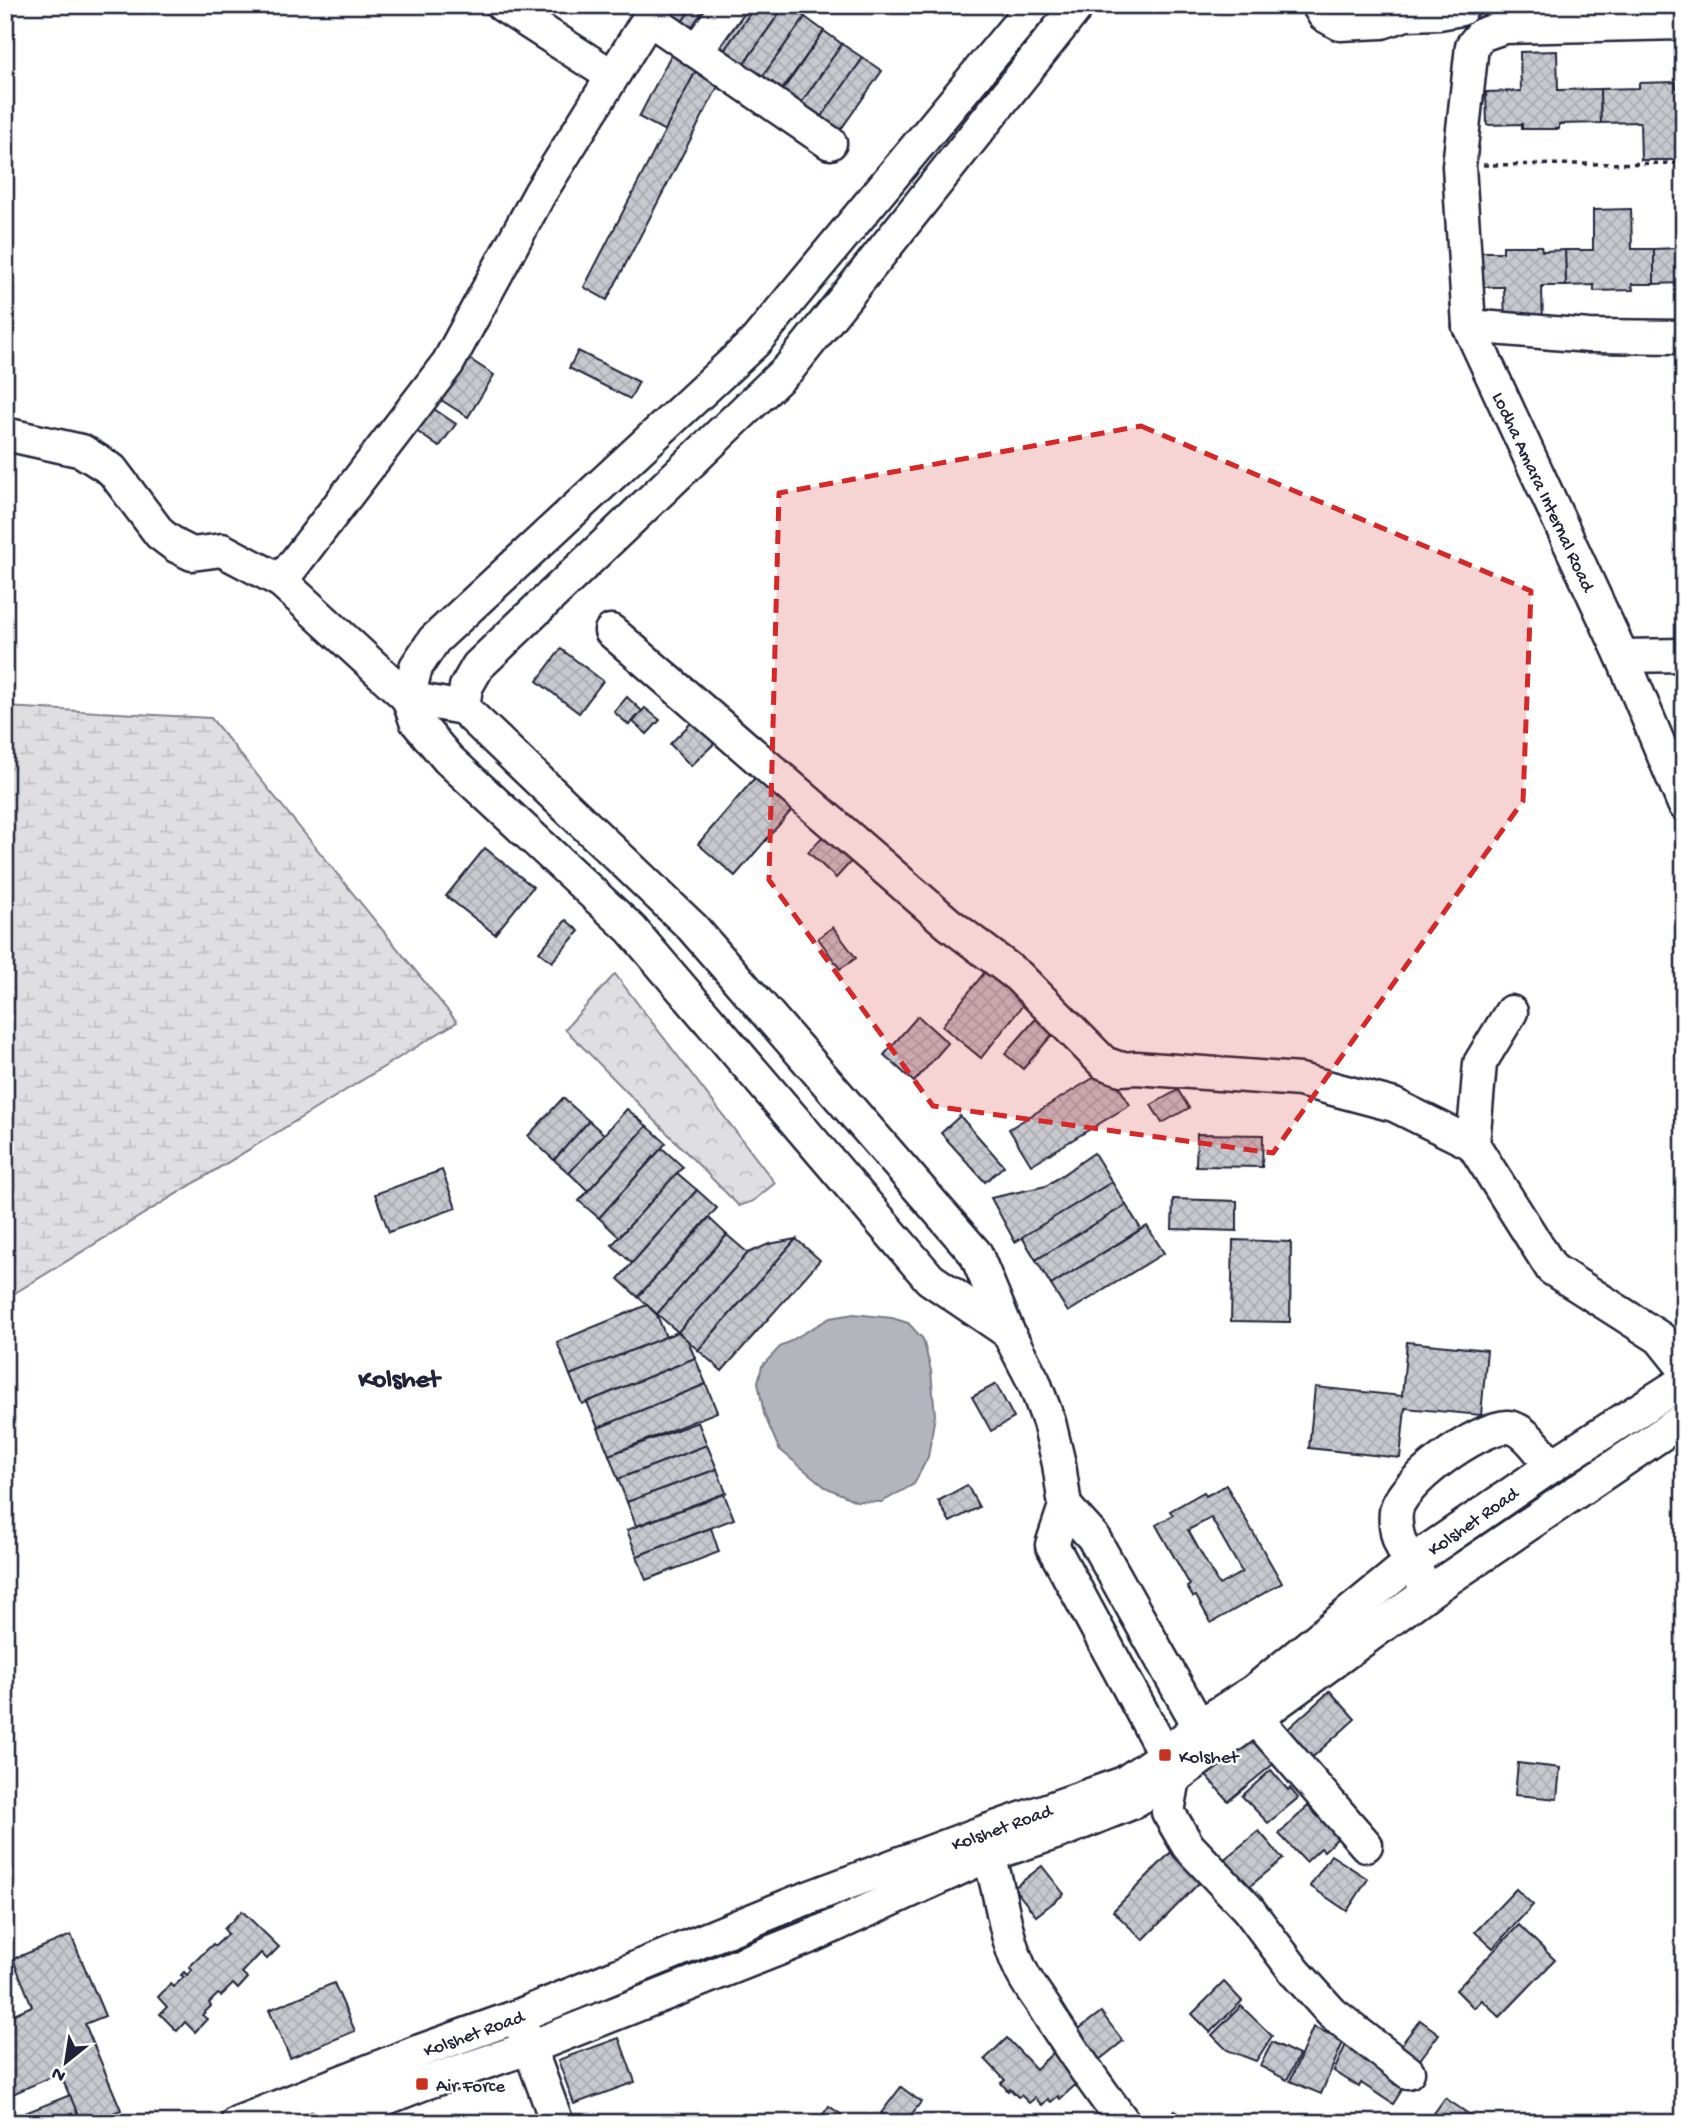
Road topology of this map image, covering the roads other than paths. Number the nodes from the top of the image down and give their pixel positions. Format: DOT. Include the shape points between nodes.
graph roads {
  1 [pos="502,5"];
  2 [pos="729,5"];
  3 [pos="1034,5"];
  4 [pos="1318,5"];
  5 [pos="1073,7"];
  6 [pos="1461,7"];
  7 [pos="652,12"];
  8 [pos="1503,16"];
  9 [pos="1684,23"];
  10 [pos="696,51"];
  11 [pos="1471,56"];
  12 [pos="612,76"];
  13 [pos="830,143"];
  14 [pos="1469,326"];
  15 [pos="1684,337"];
  16 [pos="723,372"];
  17 [pos="759,397"];
  18 [pos="5,434"];
  19 [pos="281,581"];
  20 [pos="611,631"];
  21 [pos="1684,655"];
  22 [pos="1622,656"];
  23 [pos="408,698"];
  24 [pos="463,708"];
  25 [pos="1684,804"];
  26 [pos="644,881"];
  27 [pos="613,912"];
  28 [pos="1511,1012"];
  29 [pos="1473,1144"];
  30 [pos="1008,1332"];
  31 [pos="1684,1368"];
  32 [pos="1684,1381"];
  33 [pos="1684,1419"];
  34 [pos="1551,1466"];
  35 [pos="1065,1506"];
  36 [pos="1410,1563"];
  37 [pos="1430,1591"];
  38 [pos="1258,1718"];
  39 [pos="1199,1726"];
  40 [pos="1170,1766"];
  41 [pos="983,1845"];
  42 [pos="1366,1845"];
  43 [pos="518,2016"];
  44 [pos="531,2047"];
  45 [pos="1408,2072"];
  46 [pos="237,2123"];
  47 [pos="323,2123"];
  48 [pos="556,2123"];
  49 [pos="1124,2123"];
  1 -- 12 [label="street"];
  2 -- 10 [label="street"];
  3 -- 16 [label="street" via="755,342"];
  4 -- 6 [label="street" via="1324,15 1340,24 1382,22 1406,13 1439,13"];
  5 -- 17 [label="street" via="790,367"];
  6 -- 11 [label="street"];
  7 -- 10 [label="street"];
  7 -- 12 [label="street"];
  8 -- 9 [label="street"];
  8 -- 11 [label="street" via="1472,46"];
  10 -- 13 [label="street"];
  11 -- 14 [label="street, Lodha Amara Internal Road" via="1459,166"];
  12 -- 19 [label="street" via="540,193 449,363"];
  14 -- 15 [label="street" via="1589,336"];
  14 -- 22 [label="street, Lodha Amara Internal Road"];
  16 -- 17 [label="street"];
  16 -- 23 [label="street" via="434,640 416,667"];
  17 -- 24 [label="street" via="478,666 466,687"];
  18 -- 19 [label="street" via="82,452 112,470 160,534 176,546 192,554 222,550"];
  19 -- 23 [label="street"];
  20 -- 29 [label="street" via="949,924 1018,976 1104,1063 1121,1069 1300,1080 1394,1105"];
  21 -- 22 [label="street"];
  22 -- 25 [label="street, Lodha Amara Internal Road"];
  23 -- 24 [label="street"];
  23 -- 27 [label="street" via="416,721 449,759"];
  24 -- 26 [label="street"];
  26 -- 27 [label="street"];
  26 -- 30 [label="street" via="692,927 976,1254"];
  27 -- 30 [label="street" via="930,1279"];
  28 -- 29 [label="street" via="1480,1063"];
  29 -- 31 [label="street" via="1552,1269 1660,1338"];
  30 -- 35 [label="street" via="1049,1422"];
  32 -- 34 [label="street, Kolshet Road"];
  33 -- 37 [label="street, Kolshet Road"];
  34 -- 36 [label="street, Kolshet Road"];
  34 -- 36 [label="street" via="1519,1431 1507,1427 1449,1454 1412,1487 1396,1509 1396,1535"];
  35 -- 39 [label="street" via="1093,1537"];
  35 -- 40 [label="street" via="1052,1545"];
  36 -- 37 [label="street"];
  36 -- 39 [label="street, Kolshet Road" via="1254,1691"];
  37 -- 38 [label="street, Kolshet Road"];
  38 -- 40 [label="street, Kolshet Road"];
  38 -- 42 [label="street"];
  39 -- 40 [label="street, Kolshet Road"];
  40 -- 41 [label="street, Kolshet Road"];
  40 -- 45 [label="street" via="1168,1812 1188,1846 1248,1909 1332,2013"];
  41 -- 43 [label="street, Kolshet Road" via="797,1902"];
  41 -- 44 [label="street, Kolshet Road" via="814,1935"];
  41 -- 49 [label="street" via="1019,1968"];
  43 -- 44 [label="street"];
  43 -- 46 [label="street, Kolshet Road"];
  44 -- 47 [label="street, Kolshet Road"];
  44 -- 48 [label="street"];
}
